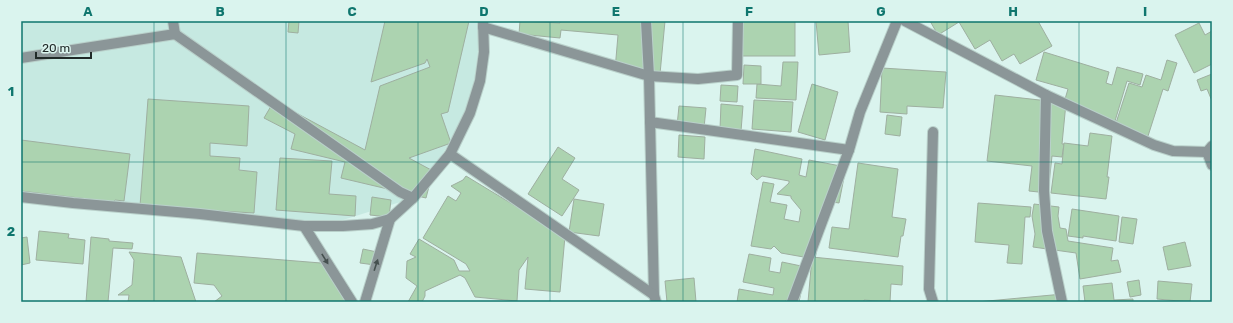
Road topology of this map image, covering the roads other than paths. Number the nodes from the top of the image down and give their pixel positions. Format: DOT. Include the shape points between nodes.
graph roads {
  1 [pos="173,21"];
  2 [pos="646,21"];
  3 [pos="738,21"];
  4 [pos="897,21"];
  5 [pos="905,21"];
  6 [pos="483,24"];
  7 [pos="175,34"];
  8 [pos="21,58"];
  9 [pos="649,76"];
  10 [pos="1046,95"];
  11 [pos="650,122"];
  12 [pos="933,132"];
  13 [pos="1210,149"];
  14 [pos="849,150"];
  15 [pos="450,154"];
  16 [pos="1212,165"];
  17 [pos="21,196"];
  18 [pos="413,198"];
  19 [pos="390,219"];
  20 [pos="304,226"];
  21 [pos="655,299"];
  22 [pos="352,302"];
  23 [pos="365,302"];
  24 [pos="792,302"];
  25 [pos="933,302"];
  26 [pos="1062,302"];
  1 -- 7 [label="street"];
  2 -- 9 [label="street"];
  3 -- 9 [label="street" via="737,75 698,78"];
  4 -- 14 [label="street" via="860,112"];
  5 -- 10 [label="street"];
  6 -- 9 [label="street"];
  6 -- 15 [label="street" via="484,52 480,80 470,113"];
  7 -- 8 [label="street"];
  7 -- 18 [label="street" via="400,192"];
  9 -- 11 [label="street"];
  10 -- 13 [label="street" via="1167,150"];
  10 -- 26 [label="street" via="1044,198 1047,231"];
  11 -- 14 [label="street"];
  11 -- 21 [label="street"];
  12 -- 25 [label="street" via="929,289"];
  13 -- 16 [label="street"];
  14 -- 24 [label="street"];
  15 -- 18 [label="street"];
  15 -- 21 [label="street"];
  17 -- 20 [label="street" via="72,204 200,214"];
  18 -- 19 [label="street"];
  19 -- 20 [label="street" via="372,224"];
  23 -- 19 [label="street, one-way"];
  20 -- 22 [label="street, one-way"];
}
